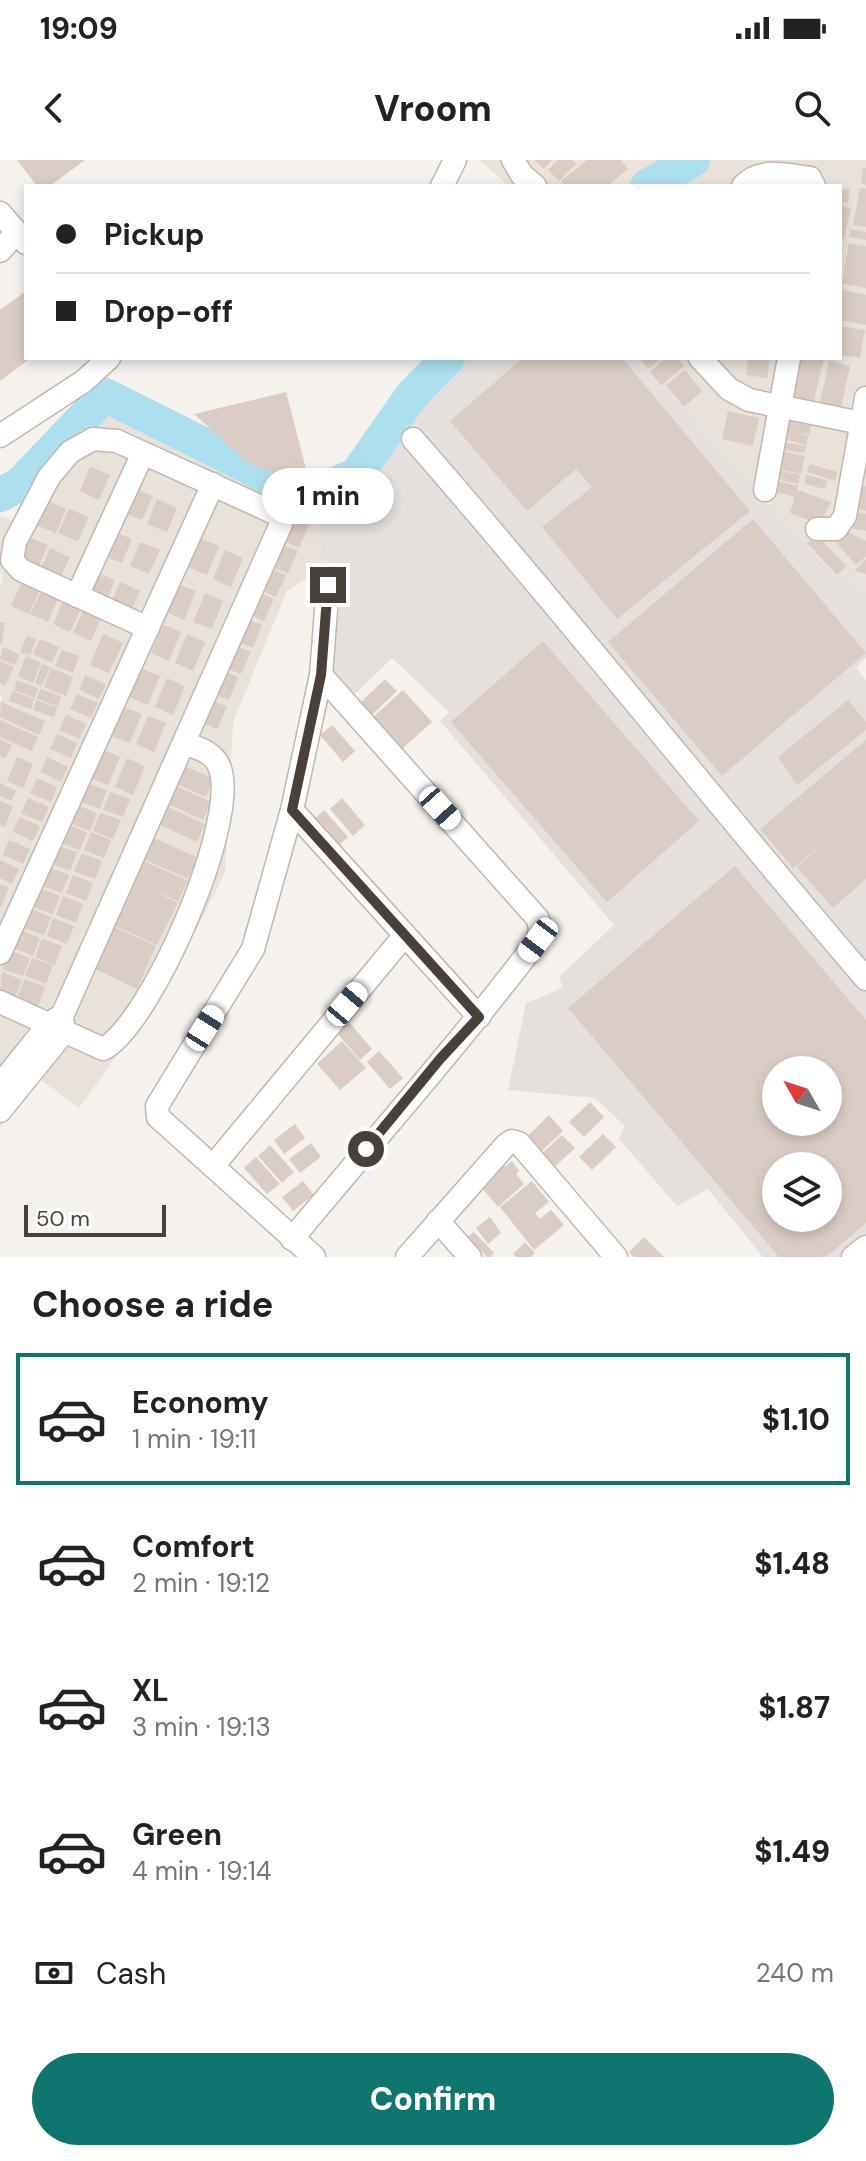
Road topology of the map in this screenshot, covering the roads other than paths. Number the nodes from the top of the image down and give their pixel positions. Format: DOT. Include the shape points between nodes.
graph roads {
  1 [pos="455,160"];
  2 [pos="497,160"];
  3 [pos="523,174"];
  4 [pos="812,182"];
  5 [pos="443,184"];
  6 [pos="745,184"];
  7 [pos="0,213"];
  8 [pos="21,238"];
  9 [pos="0,251"];
  10 [pos="107,360"];
  11 [pos="703,360"];
  12 [pos="789,360"];
  13 [pos="866,398"];
  14 [pos="782,408"];
  15 [pos="864,423"];
  16 [pos="0,436"];
  17 [pos="413,439"];
  18 [pos="143,453"];
  19 [pos="213,484"];
  20 [pos="765,490"];
  21 [pos="817,529"];
  22 [pos="328,585"];
  23 [pos="77,596"];
  24 [pos="148,628"];
  25 [pos="321,675"];
  26 [pos="184,743"];
  27 [pos="292,810"];
  28 [pos="405,935"];
  29 [pos="0,953"];
  30 [pos="866,979"];
  31 [pos="0,1002"];
  32 [pos="479,1017"];
  33 [pos="58,1024"];
  34 [pos="0,1085"];
  35 [pos="0,1111"];
  36 [pos="213,1166"];
  37 [pos="438,1221"];
  38 [pos="292,1239"];
  39 [pos="866,1247"];
  40 [pos="314,1257"];
  41 [pos="407,1257"];
  42 [pos="470,1257"];
  43 [pos="616,1257"];
  44 [pos="853,1257"];
  1 -- 5 [label="street"];
  2 -- 3 [label="street"];
  4 -- 6 [label="street" via="763,173"];
  7 -- 8 [label="street"];
  8 -- 9 [label="street"];
  10 -- 16 [label="street"];
  11 -- 14 [label="street" via="740,396"];
  12 -- 14 [label="street"];
  13 -- 15 [label="street"];
  14 -- 15 [label="street"];
  14 -- 20 [label="street"];
  15 -- 21 [label="street" via="842,523 836,529"];
  17 -- 30 [label="street"];
  18 -- 19 [label="street"];
  18 -- 23 [label="street"];
  18 -- 23 [label="street" via="105,439 82,443 49,477 15,542 16,566"];
  19 -- 24 [label="street"];
  19 -- 26 [label="street" via="279,515 281,524"];
  22 -- 25 [label="street"];
  23 -- 24 [label="street"];
  24 -- 29 [label="street"];
  25 -- 27 [label="street"];
  25 -- 32 [label="street" via="538,919 538,940"];
  26 -- 33 [label="street"];
  26 -- 33 [label="street" via="212,756 222,775 217,836 194,902 136,1014 113,1044 103,1049"];
  27 -- 28 [label="street"];
  27 -- 36 [label="street" via="253,949 157,1106 158,1117"];
  28 -- 32 [label="street"];
  28 -- 36 [label="street"];
  31 -- 33 [label="street"];
  32 -- 38 [label="street"];
  33 -- 34 [label="street"];
  33 -- 35 [label="street"];
  36 -- 38 [label="street"];
  37 -- 41 [label="street"];
  37 -- 42 [label="street"];
  37 -- 43 [label="street" via="512,1141"];
  38 -- 40 [label="street"];
  39 -- 44 [label="street"];
}
